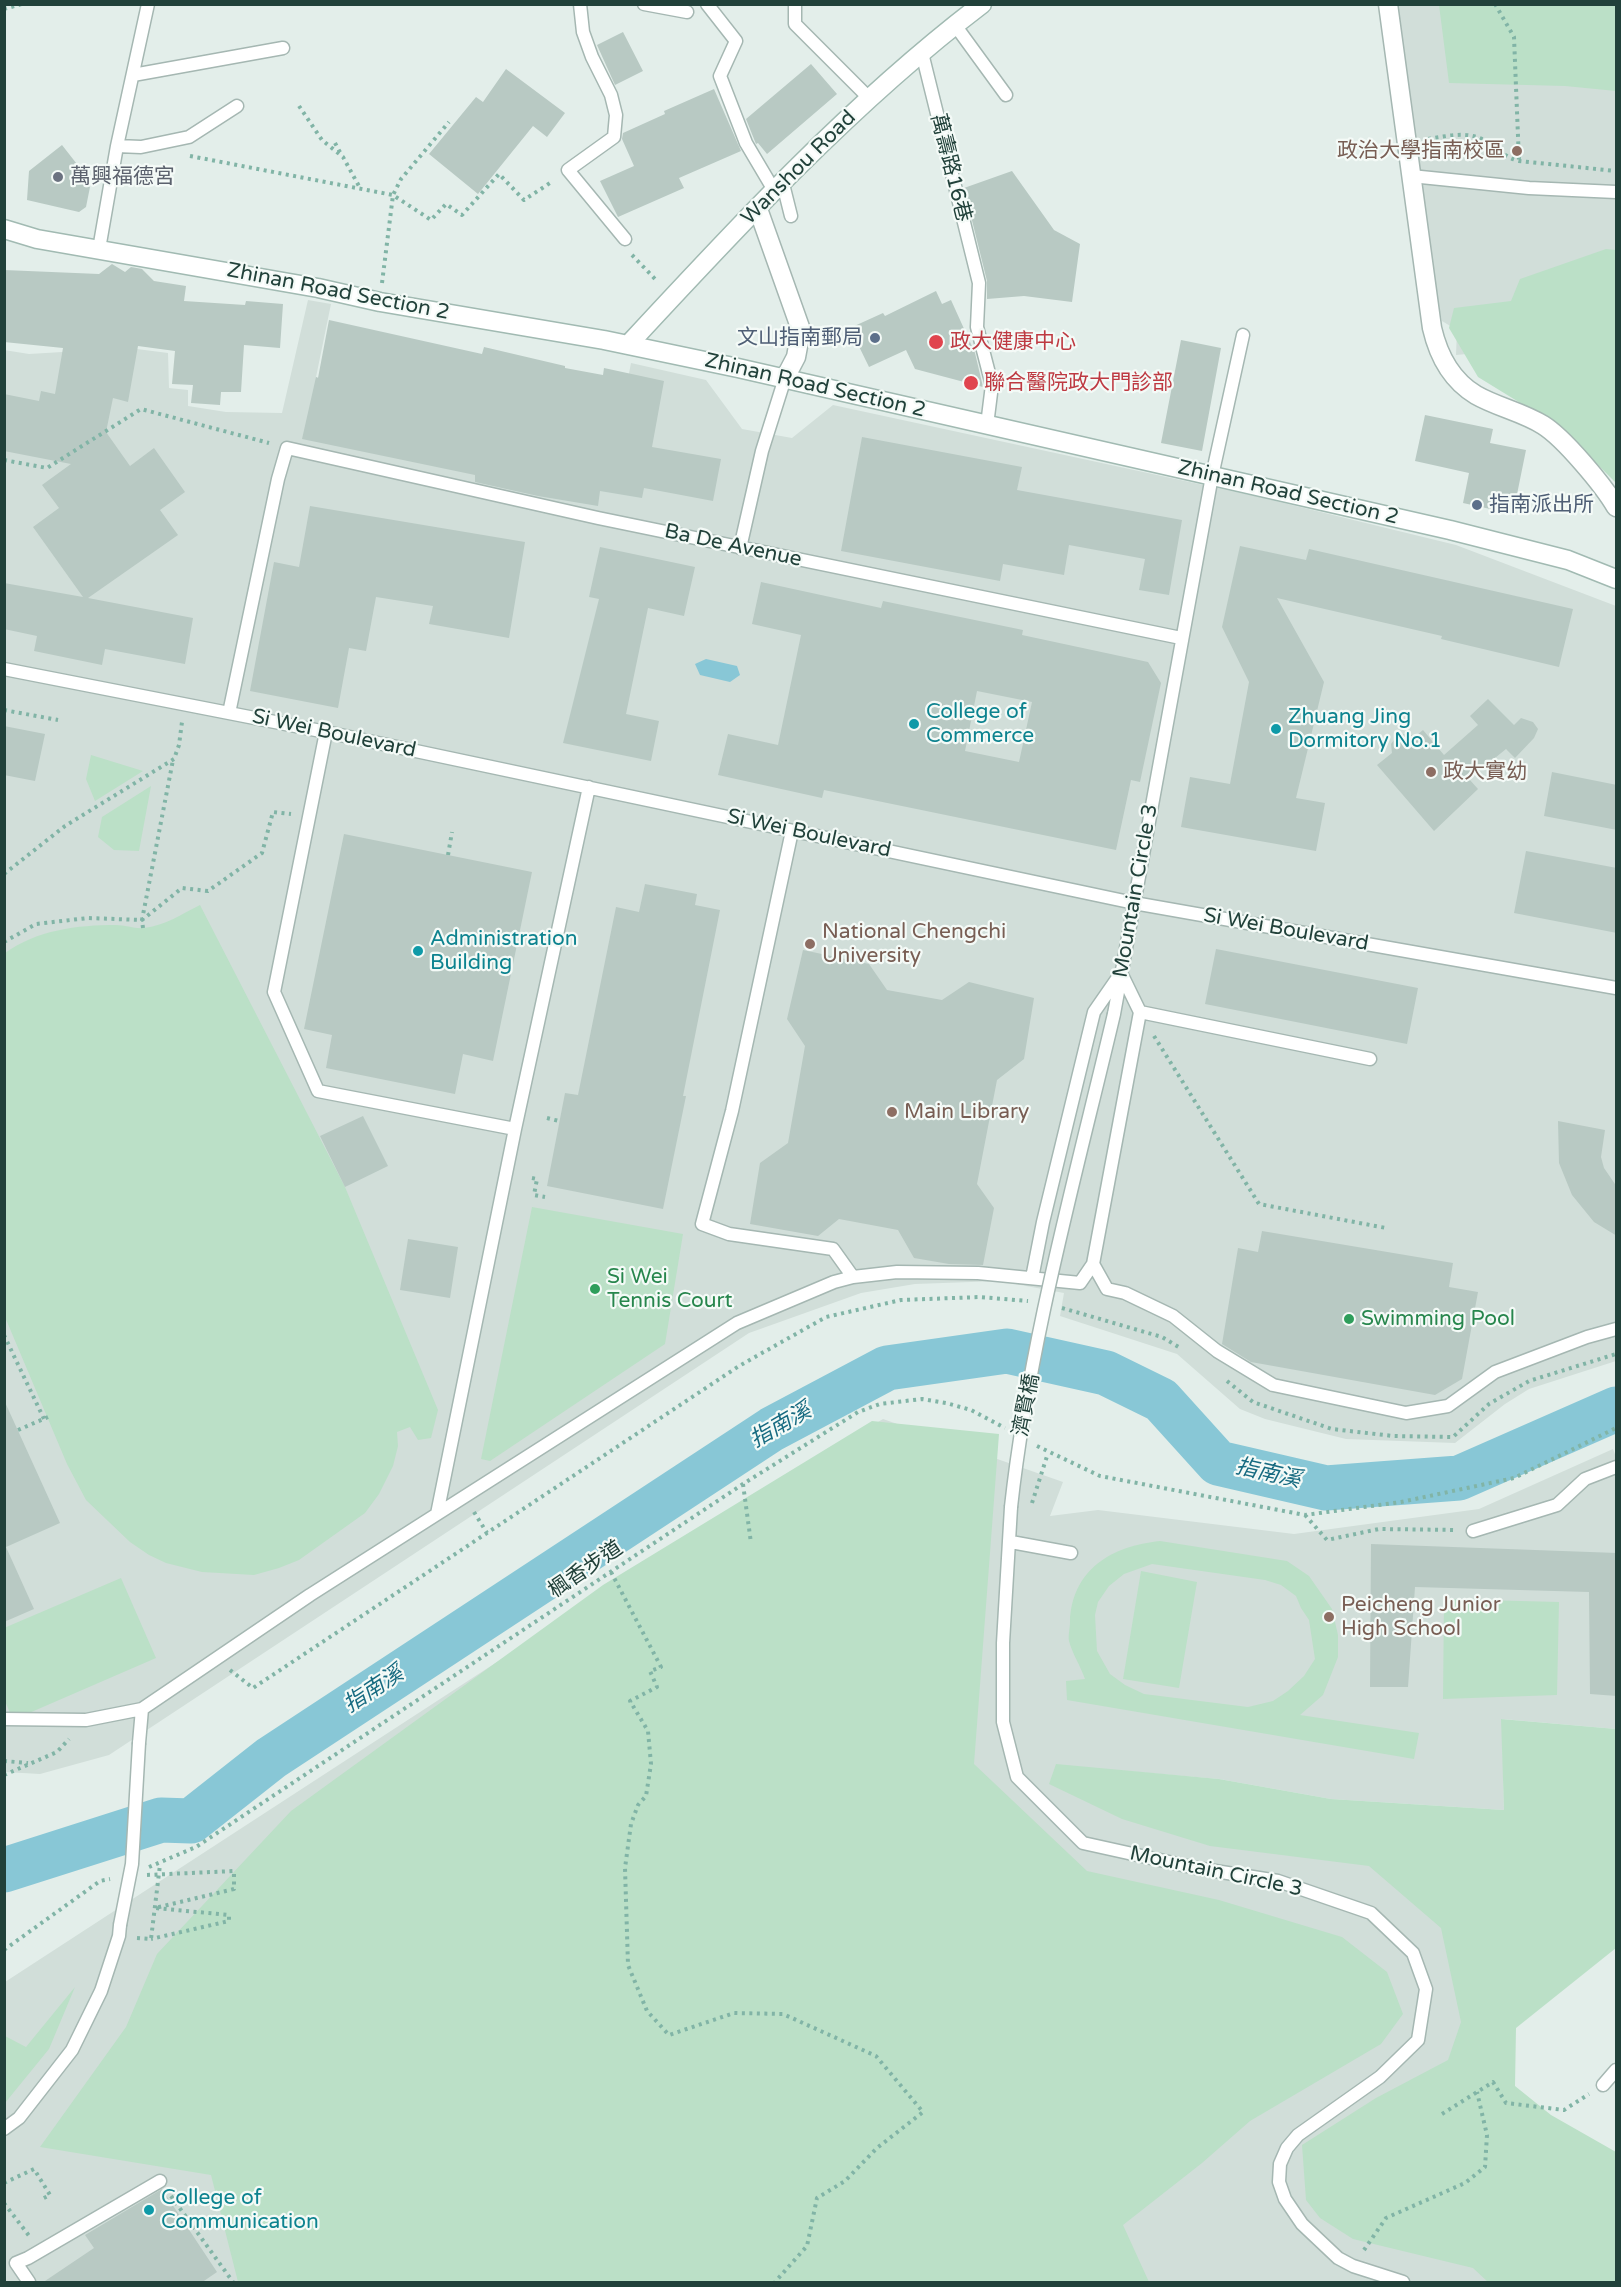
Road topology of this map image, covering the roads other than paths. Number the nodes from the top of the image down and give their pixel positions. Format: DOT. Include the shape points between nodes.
graph roads {
  1 [pos="148,4"];
  2 [pos="580,4"];
  3 [pos="644,4"];
  4 [pos="707,4"];
  5 [pos="795,4"];
  6 [pos="982,4"];
  7 [pos="1388,4"];
  8 [pos="687,12"];
  9 [pos="955,25"];
  10 [pos="283,48"];
  11 [pos="922,53"];
  12 [pos="133,75"];
  13 [pos="1006,95"];
  14 [pos="869,98"];
  15 [pos="237,106"];
  16 [pos="117,146"];
  17 [pos="1411,176"];
  18 [pos="779,188"];
  19 [pos="1617,192"];
  20 [pos="758,210"];
  21 [pos="791,216"];
  22 [pos="4,229"];
  23 [pos="626,245"];
  24 [pos="99,249"];
  25 [pos="1243,335"];
  26 [pos="628,345"];
  27 [pos="785,378"];
  28 [pos="987,425"];
  29 [pos="1212,476"];
  30 [pos="1617,507"];
  31 [pos="741,548"];
  32 [pos="1617,579"];
  33 [pos="1181,638"];
  34 [pos="4,669"];
  35 [pos="229,713"];
  36 [pos="326,732"];
  37 [pos="589,787"];
  38 [pos="792,831"];
  39 [pos="1134,903"];
  40 [pos="1121,973"];
  41 [pos="1617,988"];
  42 [pos="1140,1012"];
  43 [pos="1370,1059"];
  44 [pos="515,1129"];
  45 [pos="1093,1264"];
  46 [pos="853,1277"];
  47 [pos="1032,1278"];
  48 [pos="1047,1303"];
  49 [pos="1617,1329"];
  50 [pos="1617,1467"];
  51 [pos="1011,1507"];
  52 [pos="437,1514"];
  53 [pos="1473,1531"];
  54 [pos="1011,1542"];
  55 [pos="1071,1553"];
  56 [pos="142,1709"];
  57 [pos="4,1719"];
  58 [pos="1617,2070"];
  59 [pos="1603,2085"];
  60 [pos="4,2129"];
  61 [pos="160,2181"];
  62 [pos="29,2283"];
  63 [pos="1403,2283"];
  1 -- 12 [label="lane"];
  2 -- 23 [label="lane" via="583,32 616,115 614,137 568,170"];
  3 -- 8 [label="lane"];
  4 -- 18 [label="lane" via="736,41 720,76 746,142"];
  5 -- 14 [label="lane" via="795,24"];
  6 -- 9 [label="street, Wanshou Road"];
  7 -- 17 [label="street"];
  9 -- 11 [label="street, Wanshou Road"];
  9 -- 13 [label="lane"];
  10 -- 12 [label="lane"];
  11 -- 14 [label="street, Wanshou Road"];
  11 -- 28 [label="lane, 萬壽路16巷" via="979,283 976,327 993,385"];
  12 -- 16 [label="lane"];
  14 -- 18 [label="street, Wanshou Road"];
  15 -- 16 [label="lane" via="189,137 141,147"];
  16 -- 24 [label="lane"];
  17 -- 19 [label="lane"];
  17 -- 30 [label="street" via="1432,328 1445,365 1475,395 1544,425 1558,436"];
  18 -- 20 [label="street, Wanshou Road"];
  18 -- 21 [label="lane"];
  20 -- 26 [label="street, Wanshou Road"];
  20 -- 27 [label="street" via="801,330 796,357"];
  22 -- 24 [label="street, Zhinan Road Section 2"];
  24 -- 26 [label="street, Zhinan Road Section 2"];
  25 -- 29 [label="lane, Mountain Circle 3"];
  26 -- 27 [label="street, Zhinan Road Section 2"];
  27 -- 28 [label="street, Zhinan Road Section 2"];
  27 -- 31 [label="lane" via="762,452"];
  28 -- 29 [label="street, Zhinan Road Section 2"];
  29 -- 32 [label="street, Zhinan Road Section 2" via="1536,551"];
  29 -- 33 [label="lane, Mountain Circle 3"];
  31 -- 33 [label="lane, Ba De Avenue"];
  31 -- 35 [label="lane, Ba De Avenue" via="287,448"];
  33 -- 39 [label="lane, Mountain Circle 3"];
  34 -- 35 [label="lane, Si Wei Boulevard"];
  35 -- 36 [label="lane, Si Wei Boulevard"];
  36 -- 37 [label="lane, Si Wei Boulevard"];
  36 -- 44 [label="lane" via="274,992 318,1090"];
  37 -- 38 [label="lane, Si Wei Boulevard"];
  37 -- 44 [label="lane"];
  38 -- 39 [label="lane, Si Wei Boulevard"];
  38 -- 46 [label="lane" via="732,1111 702,1224 729,1234 832,1249"];
  39 -- 40 [label="lane, Mountain Circle 3"];
  39 -- 41 [label="lane, Si Wei Boulevard"];
  40 -- 42 [label="lane"];
  40 -- 47 [label="lane" via="1094,1012"];
  40 -- 48 [label="lane, Mountain Circle 3, bridge"];
  42 -- 43 [label="lane"];
  42 -- 45 [label="lane"];
  44 -- 52 [label="lane"];
  45 -- 47 [label="lane" via="1080,1283"];
  45 -- 49 [label="lane" via="1107,1289 1125,1293 1173,1316 1217,1351 1273,1385 1406,1413 1448,1406 1495,1372"];
  46 -- 47 [label="lane" via="897,1272"];
  46 -- 52 [label="lane" via="737,1323"];
  48 -- 51 [label="lane, 濟賢橋, bridge" via="1017,1454"];
  50 -- 53 [label="lane" via="1585,1479 1557,1505"];
  51 -- 54 [label="lane, Mountain Circle 3"];
  52 -- 56 [label="lane"];
  54 -- 55 [label="lane"];
  54 -- 63 [label="lane, Mountain Circle 3" via="1004,1643 1004,1722 1017,1777 1083,1843 1278,1881 1371,1913 1413,1953 1426,1989 1418,2040 1380,2077 1298,2134 1287,2148 1279,2182 1285,2199 1302,2223 1338,2258"];
  56 -- 57 [label="lane" via="86,1720"];
  56 -- 60 [label="lane, bridge" via="132,1864 119,1931 101,1991 72,2050 19,2118"];
  58 -- 59 [label="lane"];
  61 -- 62 [label="lane" via="16,2263"];
}
